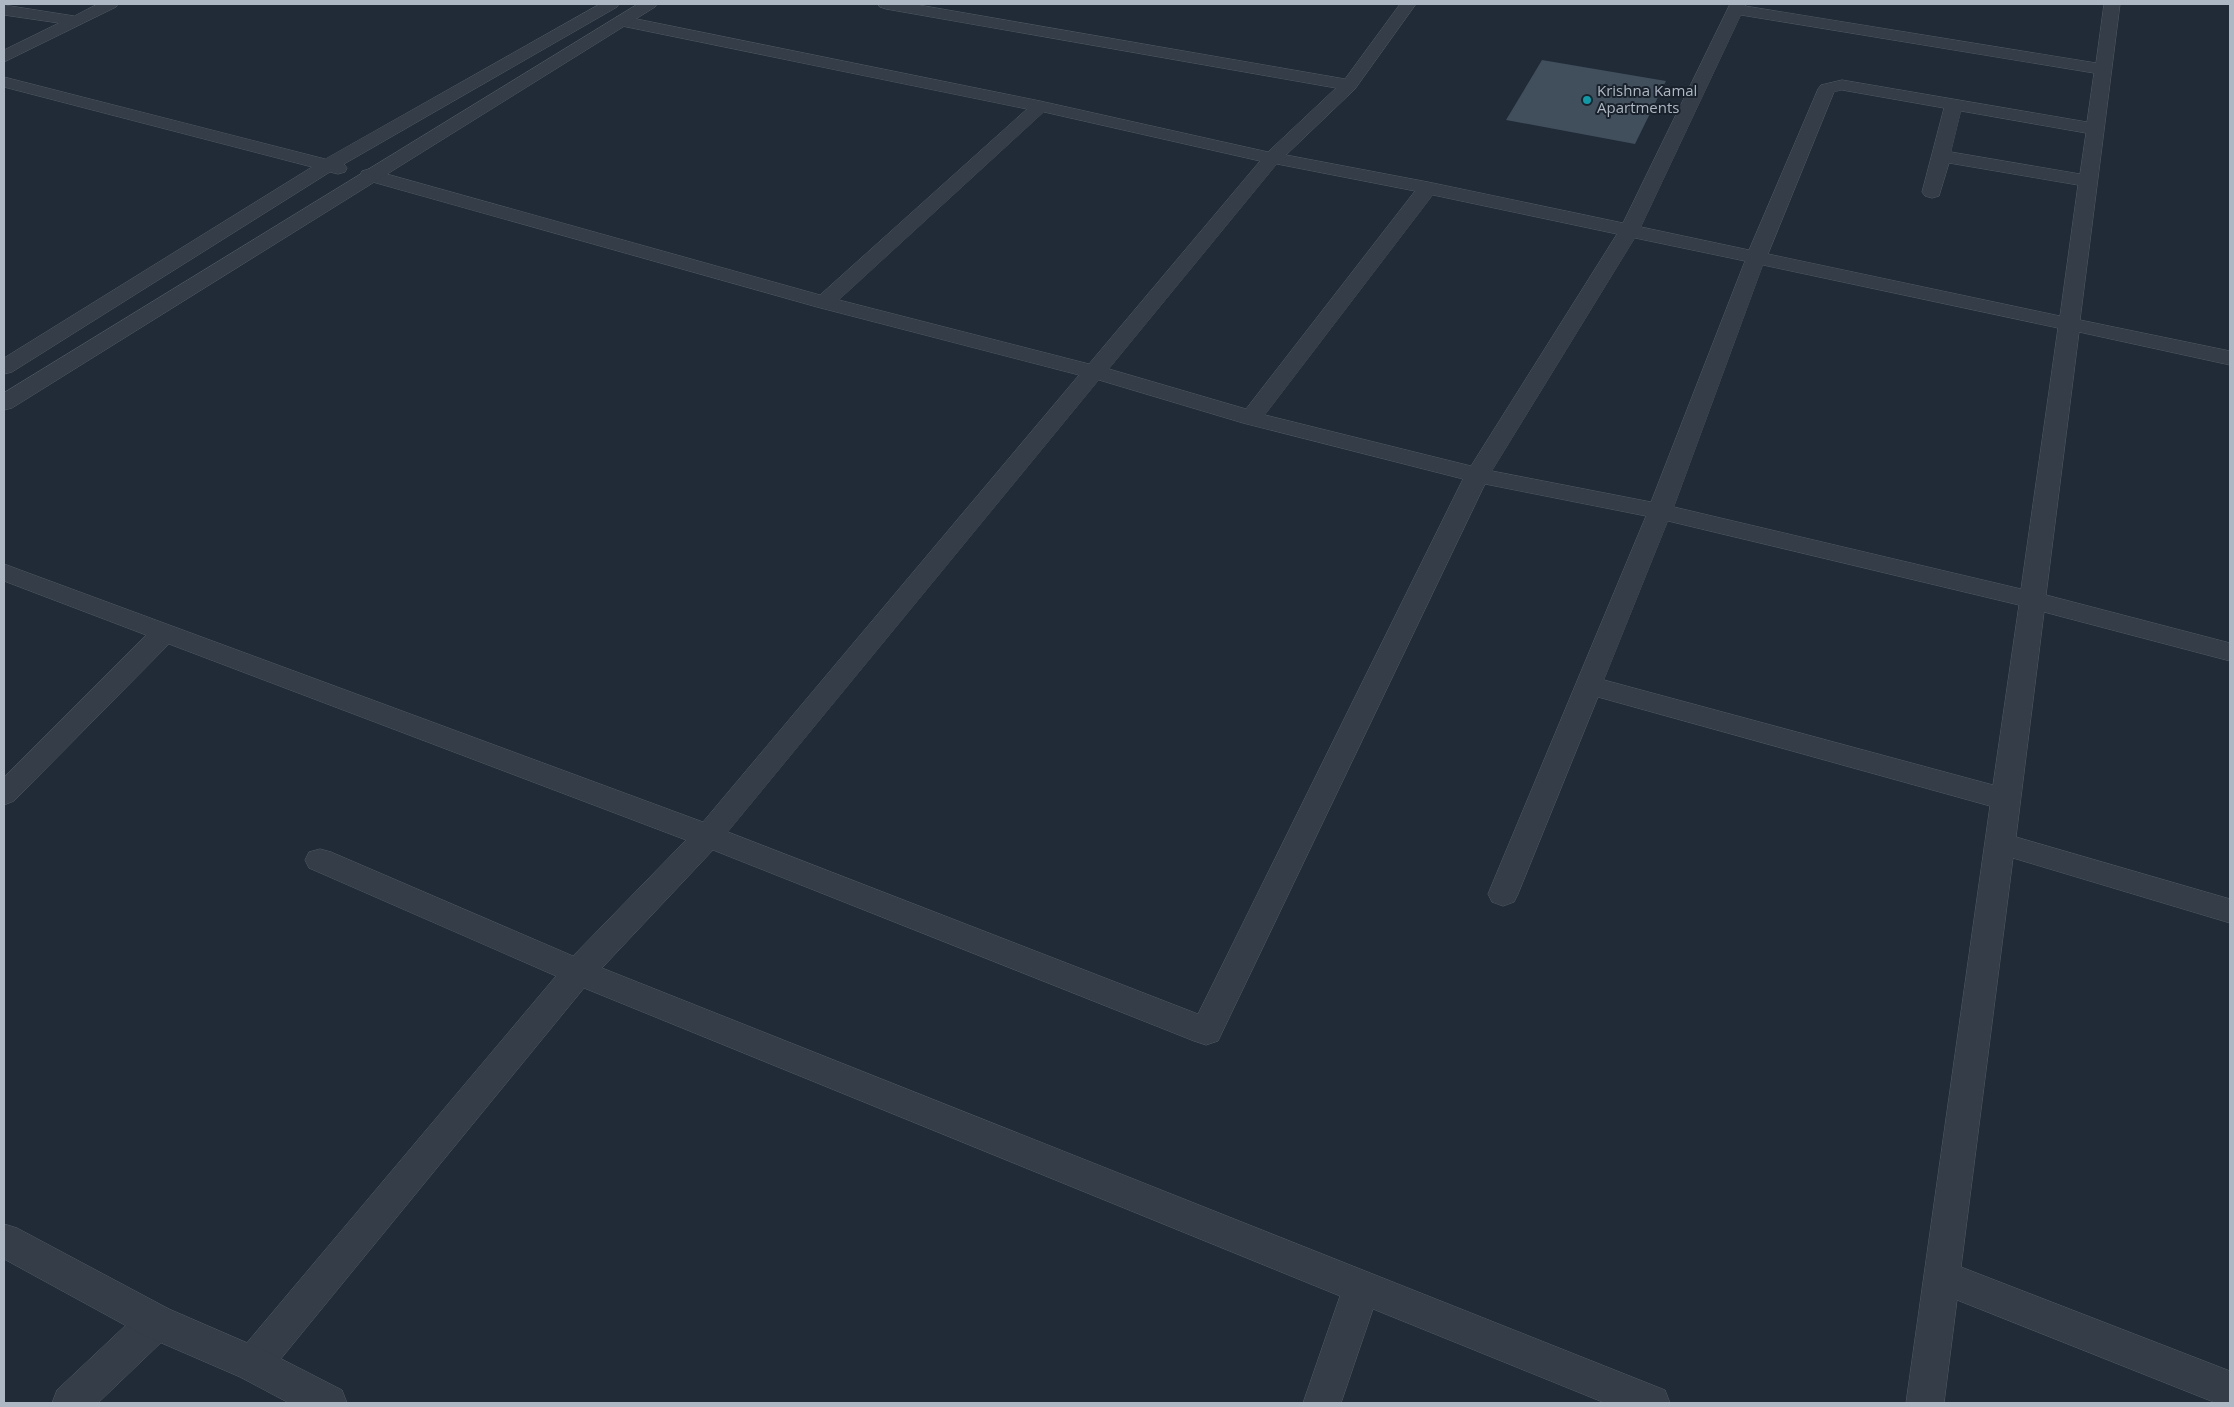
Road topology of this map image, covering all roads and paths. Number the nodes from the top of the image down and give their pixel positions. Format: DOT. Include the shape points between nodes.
graph roads {
  1 [pos="110,4"];
  2 [pos="611,4"];
  3 [pos="649,4"];
  4 [pos="886,4"];
  5 [pos="1408,4"];
  6 [pos="2112,4"];
  7 [pos="1737,6"];
  8 [pos="4,10"];
  9 [pos="76,21"];
  10 [pos="622,21"];
  11 [pos="4,56"];
  12 [pos="2103,69"];
  13 [pos="4,82"];
  14 [pos="1349,86"];
  15 [pos="1954,104"];
  16 [pos="1040,106"];
  17 [pos="2094,129"];
  18 [pos="1941,156"];
  19 [pos="1272,158"];
  20 [pos="328,165"];
  21 [pos="369,176"];
  22 [pos="2088,181"];
  23 [pos="1428,188"];
  24 [pos="1932,192"];
  25 [pos="1630,230"];
  26 [pos="1756,258"];
  27 [pos="824,303"];
  28 [pos="2068,324"];
  29 [pos="2230,358"];
  30 [pos="4,367"];
  31 [pos="1095,372"];
  32 [pos="4,403"];
  33 [pos="1251,418"];
  34 [pos="1477,475"];
  35 [pos="1660,511"];
  36 [pos="4,572"];
  37 [pos="2032,600"];
  38 [pos="166,632"];
  39 [pos="2230,652"];
  40 [pos="1589,684"];
  41 [pos="4,794"];
  42 [pos="2005,799"];
  43 [pos="708,836"];
  44 [pos="1999,843"];
  45 [pos="320,860"];
  46 [pos="1503,894"];
  47 [pos="2230,911"];
  48 [pos="578,972"];
  49 [pos="4,1240"];
  50 [pos="1942,1277"];
  51 [pos="1362,1287"];
  52 [pos="156,1322"];
  53 [pos="253,1364"];
  54 [pos="2230,1390"];
  55 [pos="72,1403"];
  56 [pos="328,1403"];
  57 [pos="1322,1403"];
  58 [pos="1651,1403"];
  59 [pos="1925,1403"];
  1 -- 9 [label="street"];
  2 -- 20 [label="street"];
  3 -- 10 [label="street"];
  4 -- 14 [label="street"];
  5 -- 14 [label="street"];
  6 -- 12 [label="street"];
  7 -- 12 [label="street"];
  7 -- 25 [label="street"];
  8 -- 9 [label="street"];
  9 -- 11 [label="street"];
  10 -- 16 [label="street"];
  10 -- 21 [label="street"];
  12 -- 17 [label="street"];
  13 -- 20 [label="street"];
  14 -- 19 [label="street"];
  15 -- 17 [label="street"];
  15 -- 18 [label="street"];
  15 -- 26 [label="street" via="1842,85 1827,89"];
  16 -- 19 [label="street"];
  16 -- 27 [label="street"];
  17 -- 22 [label="street"];
  18 -- 22 [label="street"];
  18 -- 24 [label="street"];
  19 -- 23 [label="street"];
  19 -- 31 [label="street"];
  20 -- 21 [label="street"];
  20 -- 30 [label="street"];
  21 -- 27 [label="street"];
  21 -- 32 [label="street"];
  22 -- 28 [label="street"];
  23 -- 25 [label="street"];
  23 -- 33 [label="street"];
  25 -- 26 [label="street"];
  25 -- 34 [label="street"];
  26 -- 28 [label="street"];
  26 -- 35 [label="street"];
  27 -- 31 [label="street"];
  28 -- 29 [label="street"];
  28 -- 37 [label="street"];
  31 -- 33 [label="street"];
  31 -- 43 [label="street"];
  33 -- 34 [label="street"];
  34 -- 35 [label="street"];
  34 -- 43 [label="street" via="1206,1031"];
  35 -- 37 [label="street"];
  35 -- 40 [label="street"];
  36 -- 38 [label="street"];
  37 -- 39 [label="street"];
  37 -- 42 [label="street"];
  38 -- 41 [label="street"];
  38 -- 43 [label="street"];
  40 -- 42 [label="street"];
  40 -- 46 [label="street"];
  42 -- 44 [label="street"];
  43 -- 48 [label="street"];
  44 -- 47 [label="street"];
  44 -- 50 [label="street"];
  45 -- 48 [label="street"];
  48 -- 51 [label="street"];
  48 -- 53 [label="street"];
  49 -- 52 [label="street"];
  50 -- 54 [label="street"];
  50 -- 59 [label="street"];
  51 -- 57 [label="street"];
  51 -- 58 [label="street"];
  52 -- 53 [label="street"];
  52 -- 55 [label="street"];
  53 -- 56 [label="street"];
}
